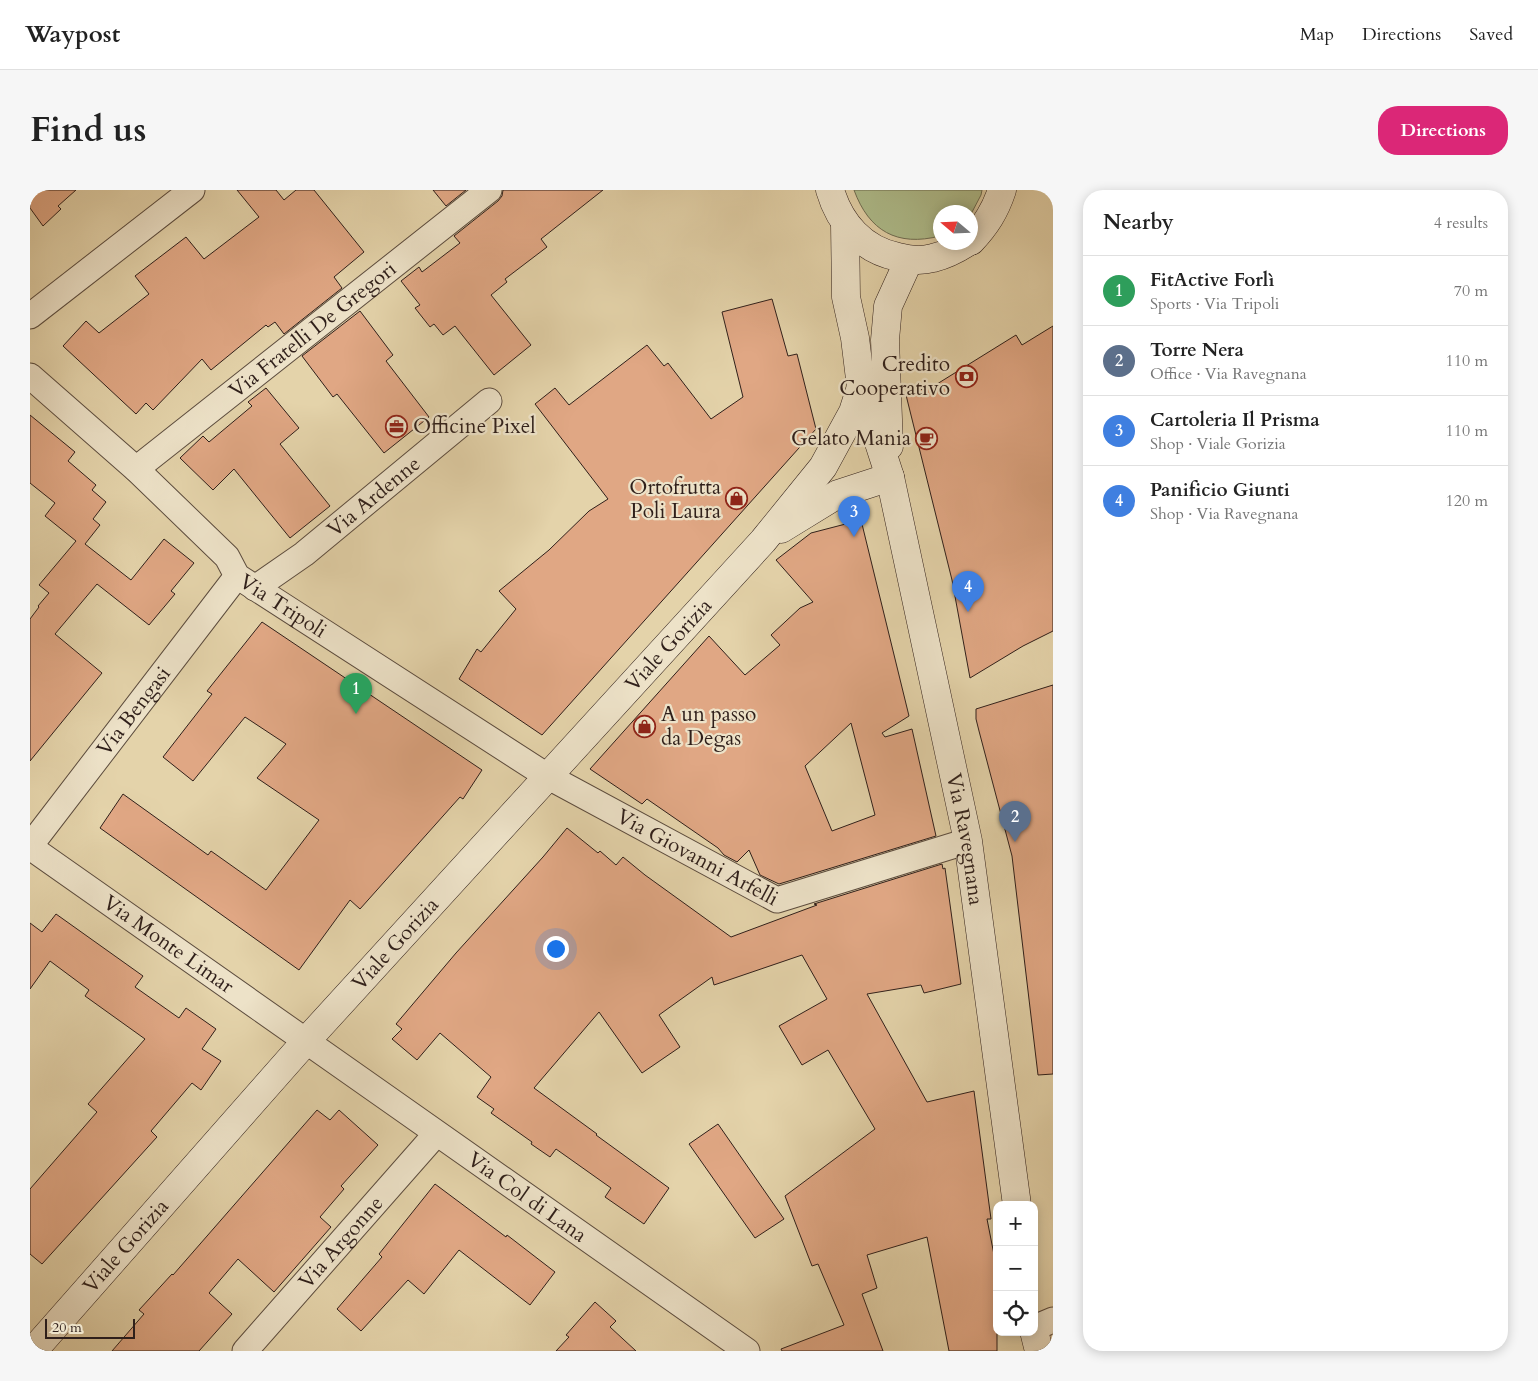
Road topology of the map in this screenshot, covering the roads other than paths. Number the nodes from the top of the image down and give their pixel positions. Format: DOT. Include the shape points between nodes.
graph roads {
  1 [pos="192,190"];
  2 [pos="489,190"];
  3 [pos="830,190"];
  4 [pos="1002,190"];
  5 [pos="845,224"];
  6 [pos="978,233"];
  7 [pos="955,250"];
  8 [pos="909,260"];
  9 [pos="30,316"];
  10 [pos="30,376"];
  11 [pos="861,387"];
  12 [pos="489,401"];
  13 [pos="136,469"];
  14 [pos="890,477"];
  15 [pos="763,541"];
  16 [pos="246,582"];
  17 [pos="547,776"];
  18 [pos="968,841"];
  19 [pos="30,847"];
  20 [pos="308,1040"];
  21 [pos="436,1134"];
  22 [pos="1016,1201"];
  23 [pos="1053,1320"];
  24 [pos="1038,1326"];
  25 [pos="1035,1336"];
  26 [pos="33,1351"];
  27 [pos="245,1351"];
  28 [pos="746,1351"];
  29 [pos="1039,1351"];
  1 -- 9 [label="street"];
  2 -- 13 [label="street, Via Fratelli De Gregori"];
  3 -- 5 [label="main road"];
  4 -- 6 [label="main road" via="997,206"];
  5 -- 8 [label="main road" via="862,242 884,254"];
  5 -- 11 [label="main road, Via Ravegnana" via="846,297"];
  7 -- 8 [label="main road" via="931,259"];
  8 -- 14 [label="main road, Via Ravegnana" via="888,306 885,340"];
  10 -- 13 [label="street, Via Tripoli"];
  11 -- 14 [label="main road, Via Ravegnana"];
  11 -- 15 [label="main road, Viale Gorizia" via="853,412 823,467"];
  12 -- 16 [label="street, Via Ardenne" via="304,554"];
  13 -- 16 [label="street, Via Tripoli" via="227,557"];
  14 -- 15 [label="main road, Viale Gorizia" via="838,494"];
  14 -- 18 [label="main road, Via Ravegnana"];
  15 -- 17 [label="main road, Viale Gorizia"];
  16 -- 17 [label="street, Via Tripoli"];
  16 -- 19 [label="street, Via Bengasi"];
  17 -- 18 [label="street, Via Giovanni Arfelli" via="777,900"];
  17 -- 20 [label="main road, Viale Gorizia"];
  18 -- 22 [label="main road, Via Ravegnana"];
  19 -- 20 [label="street, Via Monte Limar"];
  20 -- 21 [label="street, Via Col di Lana"];
  20 -- 26 [label="main road, Viale Gorizia"];
  21 -- 27 [label="street, Via Argonne"];
  21 -- 28 [label="street, Via Col di Lana"];
  23 -- 24 [label="street"];
  25 -- 29 [label="main road"];
}
